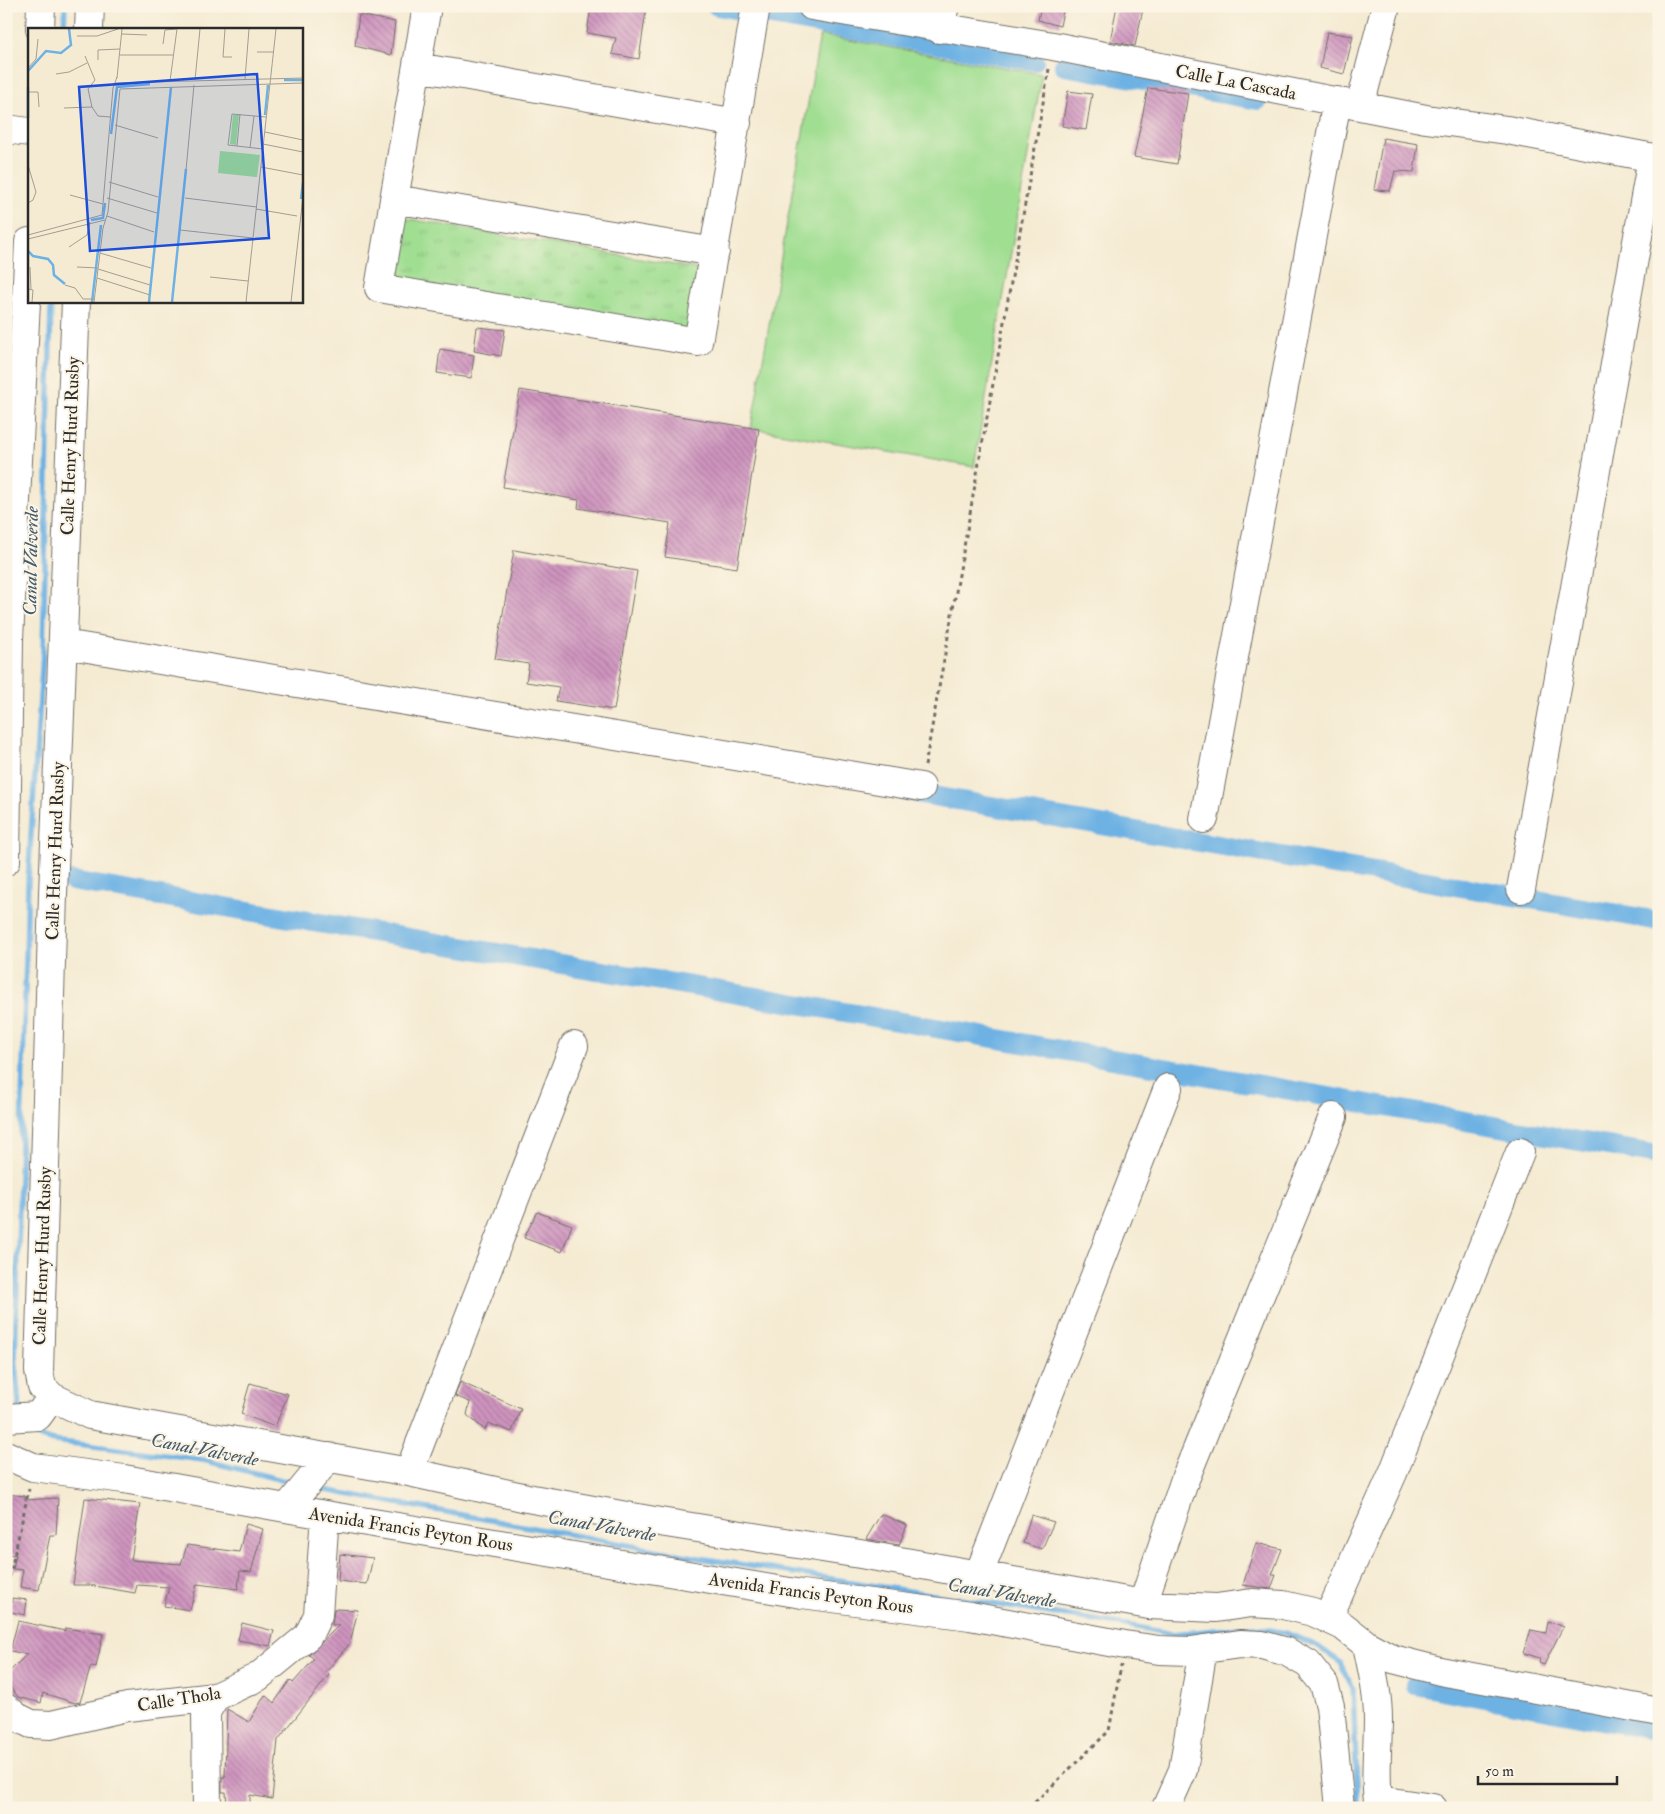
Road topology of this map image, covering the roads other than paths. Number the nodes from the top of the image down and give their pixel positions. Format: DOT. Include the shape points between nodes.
graph roads {
  1 [pos="41,6"];
  2 [pos="90,6"];
  3 [pos="427,6"];
  4 [pos="756,6"];
  5 [pos="812,6"];
  6 [pos="1386,6"];
  7 [pos="942,17"];
  8 [pos="40,28"];
  9 [pos="89,28"];
  10 [pos="417,67"];
  11 [pos="1349,104"];
  12 [pos="737,123"];
  13 [pos="6,129"];
  14 [pos="28,132"];
  15 [pos="1656,158"];
  16 [pos="394,199"];
  17 [pos="715,252"];
  18 [pos="28,261"];
  19 [pos="76,302"];
  20 [pos="8,638"];
  21 [pos="64,644"];
  22 [pos="921,788"];
  23 [pos="1204,818"];
  24 [pos="6,861"];
  25 [pos="1521,889"];
  26 [pos="574,1046"];
  27 [pos="1168,1088"];
  28 [pos="1333,1116"];
  29 [pos="1520,1152"];
  30 [pos="45,1406"];
  31 [pos="7,1418"];
  32 [pos="6,1455"];
  33 [pos="322,1466"];
  34 [pos="409,1472"];
  35 [pos="292,1501"];
  36 [pos="325,1515"];
  37 [pos="979,1574"];
  38 [pos="1143,1603"];
  39 [pos="1325,1617"];
  40 [pos="1367,1646"];
  41 [pos="1203,1649"];
  42 [pos="215,1697"];
  43 [pos="6,1708"];
  44 [pos="1659,1712"];
  45 [pos="1379,1804"];
  46 [pos="207,1808"];
  47 [pos="1166,1808"];
  48 [pos="1340,1808"];
  49 [pos="1433,1808"];
  1 -- 8 [label="street"];
  2 -- 9 [label="street"];
  3 -- 10 [label="street"];
  4 -- 12 [label="street"];
  5 -- 7 [label="street, Calle La Cascada"];
  6 -- 11 [label="street"];
  7 -- 11 [label="street, Calle La Cascada" via="1052,46"];
  10 -- 12 [label="street"];
  10 -- 16 [label="street"];
  11 -- 15 [label="street, Calle La Cascada"];
  11 -- 23 [label="street"];
  12 -- 17 [label="street"];
  13 -- 14 [label="street"];
  15 -- 25 [label="street"];
  16 -- 17 [label="street"];
  16 -- 17 [label="street" via="379,288 698,342"];
  18 -- 20 [label="street"];
  19 -- 21 [label="street, Calle Henry Hurd Rusby"];
  20 -- 24 [label="street"];
  21 -- 22 [label="street"];
  21 -- 30 [label="street, Calle Henry Hurd Rusby" via="39,1371"];
  26 -- 34 [label="street"];
  27 -- 37 [label="street"];
  28 -- 38 [label="street" via="1185,1479"];
  29 -- 39 [label="street" via="1393,1473 1334,1605"];
  30 -- 31 [label="street"];
  30 -- 33 [label="street"];
  32 -- 35 [label="street, Avenida Francis Peyton Rous" via="33,1467"];
  33 -- 34 [label="street"];
  33 -- 35 [label="street"];
  34 -- 37 [label="street" via="660,1522"];
  35 -- 36 [label="street, Avenida Francis Peyton Rous"];
  36 -- 41 [label="street, Avenida Francis Peyton Rous" via="802,1594 970,1616 1125,1645 1160,1650"];
  36 -- 42 [label="street, Calle Thola" via="318,1615 308,1636 258,1677"];
  37 -- 38 [label="street"];
  38 -- 39 [label="street" via="1216,1608 1252,1603 1284,1605"];
  39 -- 40 [label="street" via="1343,1626"];
  40 -- 44 [label="street" via="1393,1659 1440,1671"];
  40 -- 45 [label="street" via="1378,1718 1375,1773"];
  41 -- 47 [label="street" via="1183,1770"];
  41 -- 48 [label="street, Avenida Francis Peyton Rous" via="1262,1645 1308,1664 1324,1684 1330,1706"];
  42 -- 43 [label="street, Calle Thola" via="127,1708 51,1725 31,1724"];
  42 -- 46 [label="street" via="206,1712"];
  45 -- 49 [label="street"];
}
